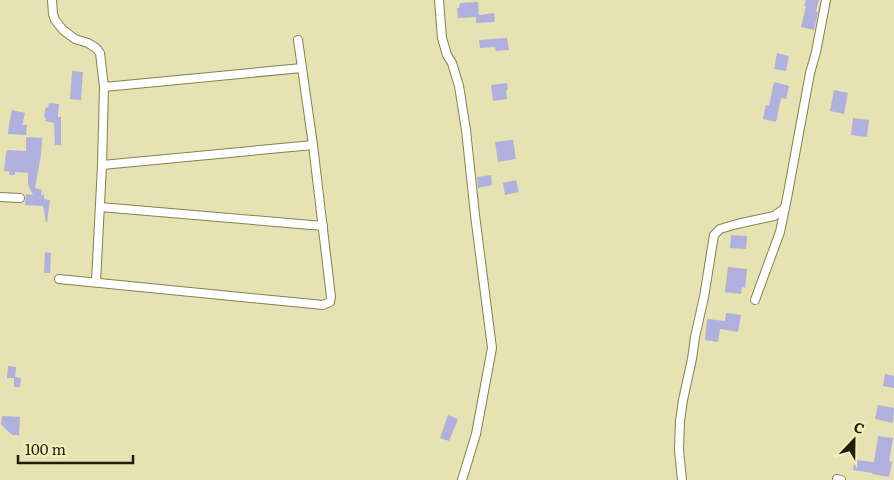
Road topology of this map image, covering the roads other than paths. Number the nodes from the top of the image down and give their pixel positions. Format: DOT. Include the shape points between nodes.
graph roads {
  1 [pos="52,0"];
  2 [pos="440,0"];
  3 [pos="826,0"];
  4 [pos="298,40"];
  5 [pos="302,68"];
  6 [pos="104,87"];
  7 [pos="313,145"];
  8 [pos="102,165"];
  9 [pos="0,197"];
  10 [pos="20,198"];
  11 [pos="100,208"];
  12 [pos="785,208"];
  13 [pos="323,226"];
  14 [pos="59,279"];
  15 [pos="96,282"];
  16 [pos="754,300"];
  17 [pos="462,480"];
  18 [pos="682,480"];
  1 -- 6 [label="street" via="55,20 63,30 100,53"];
  2 -- 17 [label="street" via="442,38 458,86 466,130 492,348 476,434"];
  3 -- 12 [label="street"];
  4 -- 5 [label="street"];
  5 -- 6 [label="street"];
  5 -- 7 [label="street"];
  6 -- 8 [label="street"];
  7 -- 8 [label="street"];
  7 -- 13 [label="street"];
  8 -- 11 [label="street"];
  9 -- 10 [label="street"];
  11 -- 13 [label="street"];
  11 -- 15 [label="street"];
  12 -- 16 [label="street" via="780,232"];
  12 -- 18 [label="street" via="774,216 720,229 714,236 681,414 679,450"];
  13 -- 15 [label="street" via="331,297 330,302 322,305"];
  14 -- 15 [label="street"];
}
